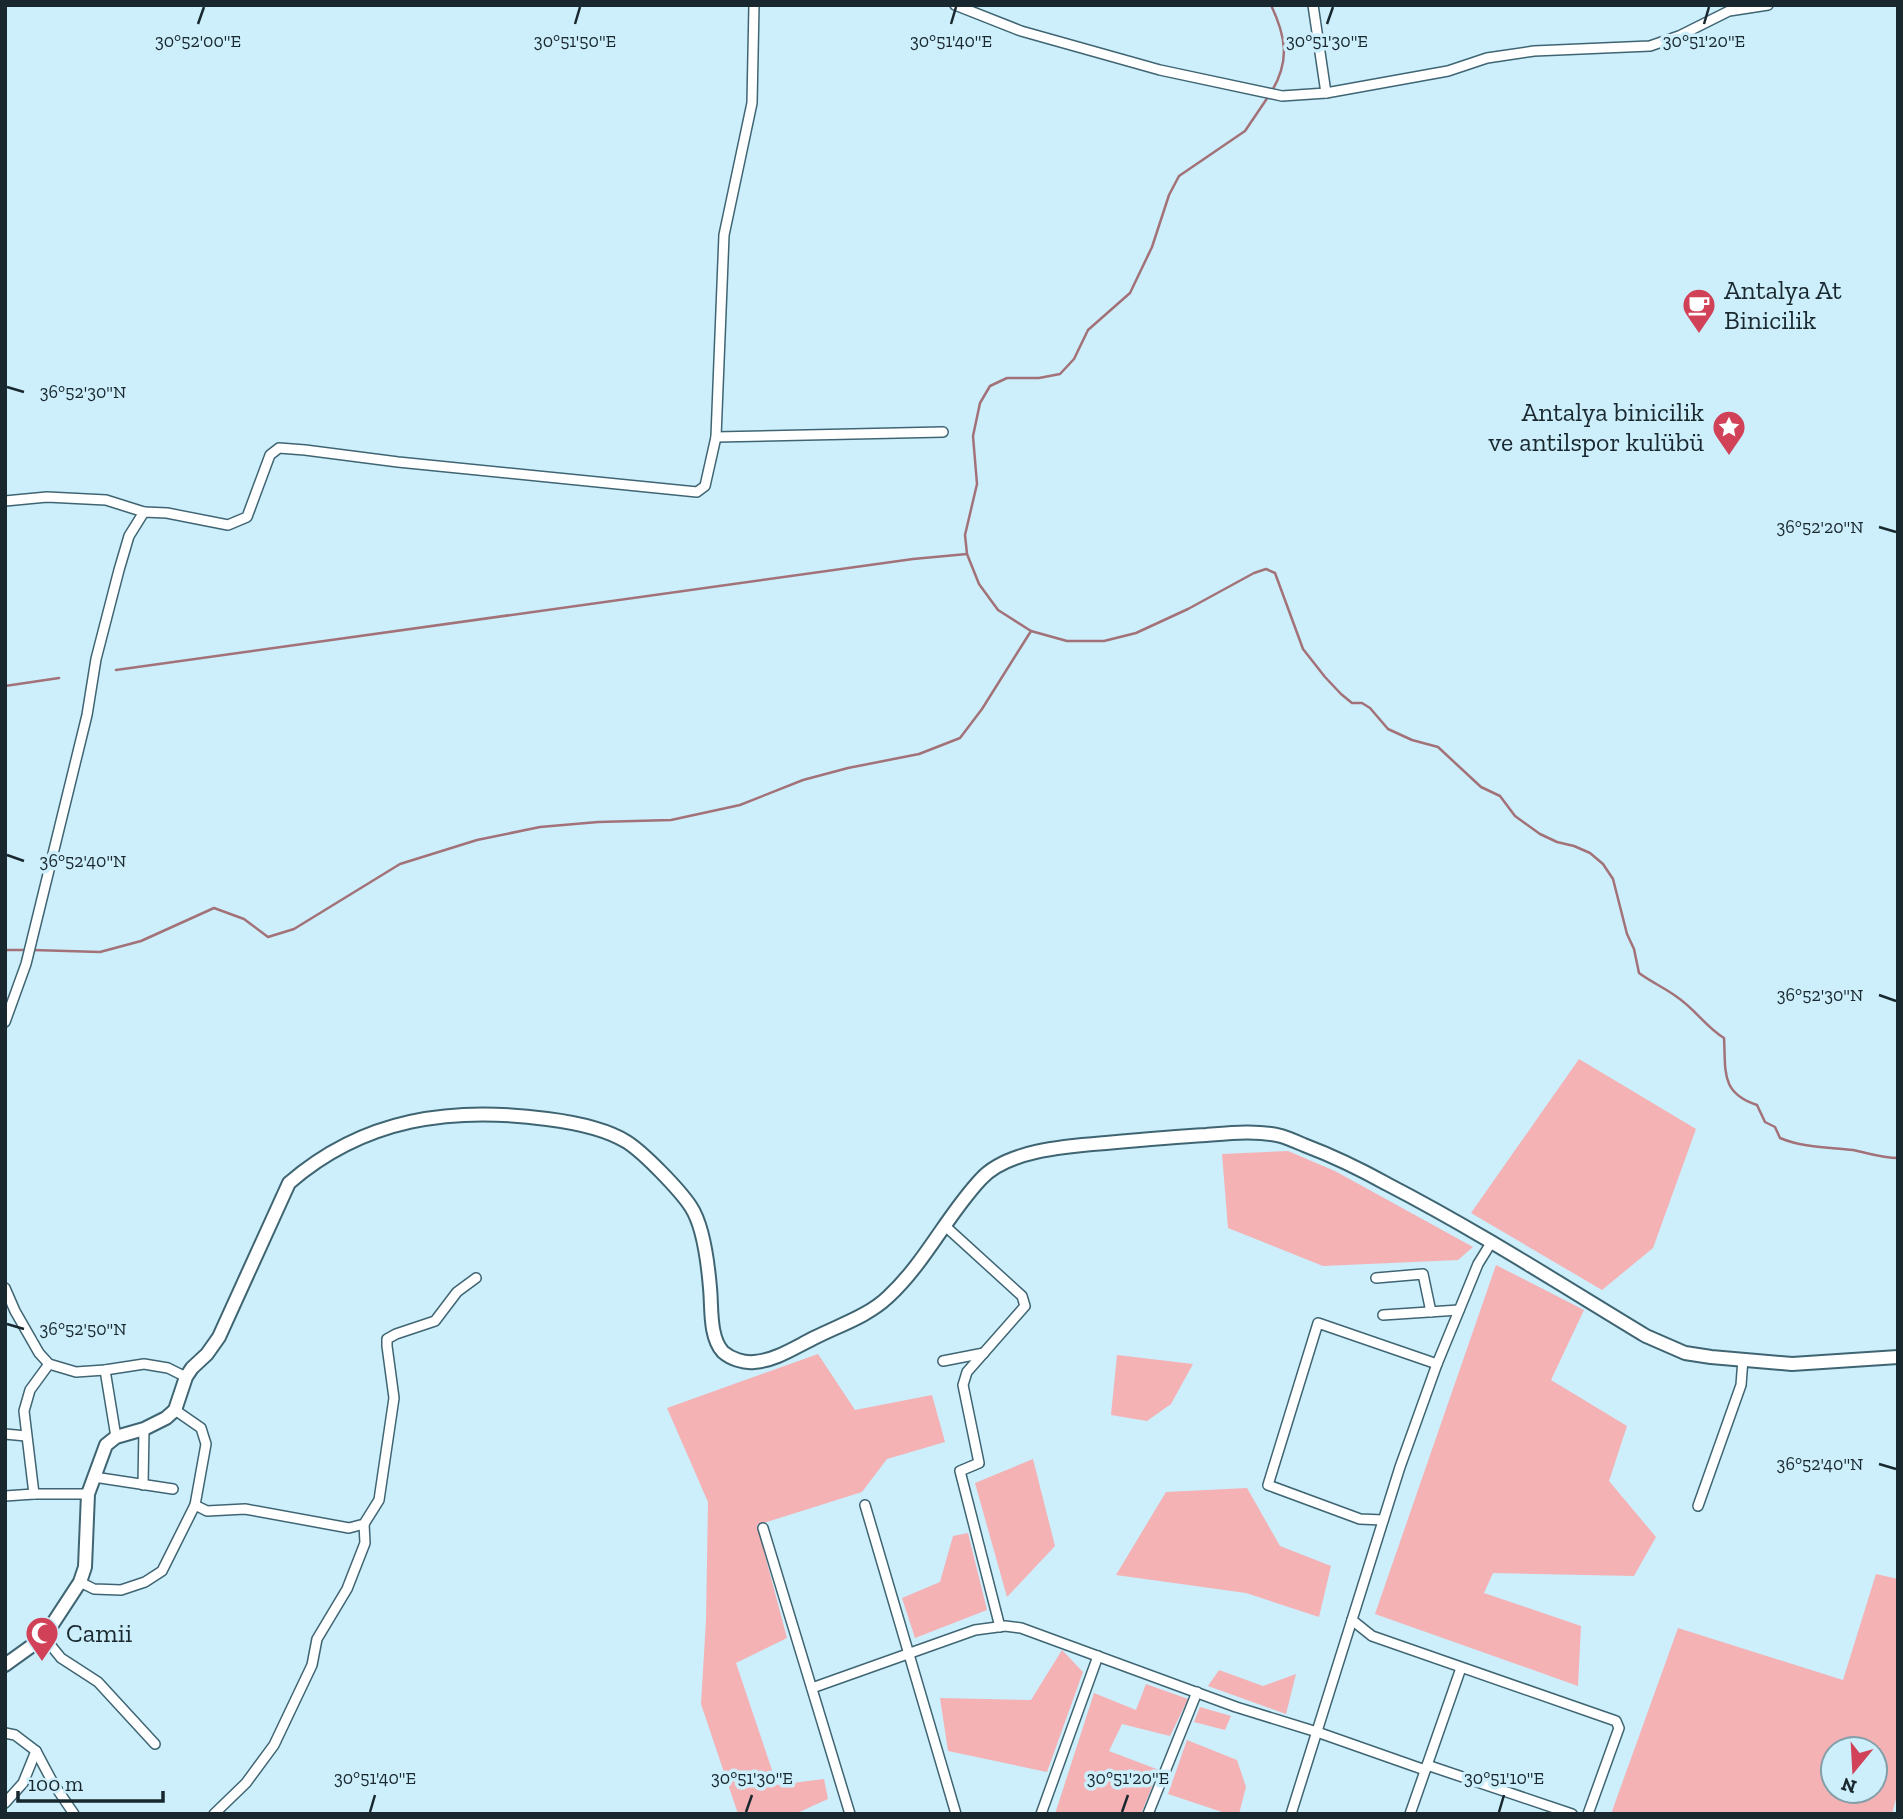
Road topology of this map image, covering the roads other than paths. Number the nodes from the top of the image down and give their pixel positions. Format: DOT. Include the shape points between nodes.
graph roads {
  1 [pos="754,5"];
  2 [pos="956,5"];
  3 [pos="1312,5"];
  4 [pos="1768,5"];
  5 [pos="1326,93"];
  6 [pos="943,432"];
  7 [pos="716,437"];
  8 [pos="5,501"];
  9 [pos="144,512"];
  10 [pos="5,1022"];
  11 [pos="944,1225"];
  12 [pos="1491,1243"];
  13 [pos="476,1278"];
  14 [pos="1376,1278"];
  15 [pos="5,1287"];
  16 [pos="1459,1310"];
  17 [pos="1431,1312"];
  18 [pos="1383,1315"];
  19 [pos="984,1353"];
  20 [pos="1898,1357"];
  21 [pos="1743,1359"];
  22 [pos="943,1361"];
  23 [pos="1437,1363"];
  24 [pos="50,1364"];
  25 [pos="104,1370"];
  26 [pos="186,1377"];
  27 [pos="175,1410"];
  28 [pos="144,1429"];
  29 [pos="5,1434"];
  30 [pos="26,1436"];
  31 [pos="116,1437"];
  32 [pos="94,1477"];
  33 [pos="143,1485"];
  34 [pos="173,1489"];
  35 [pos="34,1494"];
  36 [pos="88,1494"];
  37 [pos="5,1496"];
  38 [pos="195,1505"];
  39 [pos="865,1505"];
  40 [pos="1698,1506"];
  41 [pos="1383,1520"];
  42 [pos="364,1524"];
  43 [pos="763,1528"];
  44 [pos="80,1583"];
  45 [pos="1352,1620"];
  46 [pos="1000,1627"];
  47 [pos="44,1637"];
  48 [pos="907,1653"];
  49 [pos="1098,1656"];
  50 [pos="7,1661"];
  51 [pos="1461,1668"];
  52 [pos="812,1688"];
  53 [pos="1196,1692"];
  54 [pos="1317,1732"];
  55 [pos="5,1733"];
  56 [pos="155,1744"];
  57 [pos="36,1751"];
  58 [pos="1426,1767"];
  59 [pos="5,1803"];
  60 [pos="74,1814"];
  61 [pos="214,1814"];
  62 [pos="850,1814"];
  63 [pos="956,1814"];
  64 [pos="1041,1814"];
  65 [pos="1148,1814"];
  66 [pos="1291,1814"];
  67 [pos="1410,1814"];
  68 [pos="1572,1814"];
  69 [pos="1588,1814"];
  1 -- 7 [label="street" via="752,103 724,235"];
  2 -- 5 [label="street" via="1021,31 1160,70 1282,96"];
  3 -- 5 [label="street"];
  4 -- 5 [label="street" via="1729,11 1650,46 1534,51"];
  6 -- 7 [label="street"];
  7 -- 9 [label="street" via="705,486 696,492 279,448 270,455 247,516 228,525"];
  8 -- 9 [label="street" via="47,497 106,500"];
  9 -- 10 [label="street" via="129,536 26,964"];
  11 -- 12 [label="street" via="991,1168 1022,1154 1250,1133 1280,1136 1322,1152"];
  11 -- 19 [label="street" via="1022,1296 1025,1306"];
  11 -- 26 [label="street" via="914,1268 869,1311 775,1357 754,1363 737,1360 722,1351 713,1332 700,1224 690,1206 627,1142 566,1122 509,1114 420,1118 339,1147 289,1183 219,1337"];
  12 -- 16 [label="street"];
  12 -- 21 [label="street" via="1646,1336 1685,1353"];
  13 -- 42 [label="street" via="457,1292 435,1321 387,1339 394,1398 379,1500"];
  14 -- 17 [label="street" via="1423,1274"];
  15 -- 24 [label="street"];
  16 -- 17 [label="street"];
  16 -- 23 [label="street"];
  17 -- 18 [label="street"];
  19 -- 22 [label="street"];
  19 -- 46 [label="street" via="967,1372 963,1385 979,1463 960,1471"];
  20 -- 21 [label="street" via="1792,1364"];
  21 -- 40 [label="street" via="1741,1385"];
  23 -- 41 [label="street"];
  23 -- 41 [label="street" via="1318,1323 1268,1485 1360,1518"];
  24 -- 25 [label="street" via="76,1372"];
  24 -- 30 [label="street" via="30,1390 24,1411"];
  25 -- 26 [label="street" via="144,1364"];
  25 -- 31 [label="street"];
  26 -- 27 [label="street"];
  27 -- 28 [label="street"];
  27 -- 38 [label="street" via="201,1428 206,1444"];
  28 -- 31 [label="street"];
  28 -- 33 [label="street"];
  29 -- 30 [label="street"];
  30 -- 35 [label="street"];
  31 -- 32 [label="street" via="106,1445"];
  32 -- 33 [label="street"];
  32 -- 36 [label="street"];
  33 -- 34 [label="street"];
  35 -- 36 [label="street"];
  35 -- 37 [label="street"];
  36 -- 44 [label="street" via="85,1567"];
  38 -- 42 [label="street" via="207,1511 245,1509 349,1528"];
  38 -- 44 [label="street" via="162,1571 121,1590 94,1589"];
  39 -- 48 [label="street"];
  41 -- 45 [label="street"];
  42 -- 61 [label="street" via="365,1543 347,1589 317,1639 312,1665 274,1745 246,1783"];
  43 -- 52 [label="street"];
  44 -- 47 [label="street"];
  45 -- 51 [label="street" via="1372,1636"];
  45 -- 54 [label="street"];
  46 -- 48 [label="street" via="975,1630"];
  46 -- 49 [label="street" via="1021,1628"];
  47 -- 50 [label="street"];
  47 -- 56 [label="street" via="61,1658 98,1682"];
  48 -- 52 [label="street"];
  48 -- 63 [label="street"];
  49 -- 53 [label="street"];
  49 -- 64 [label="street"];
  51 -- 58 [label="street"];
  51 -- 69 [label="street" via="1616,1721 1619,1728"];
  52 -- 62 [label="street"];
  53 -- 54 [label="street"];
  53 -- 65 [label="street"];
  54 -- 58 [label="street"];
  54 -- 66 [label="street"];
  55 -- 57 [label="street"];
  57 -- 59 [label="street" via="23,1783"];
  57 -- 60 [label="street"];
  58 -- 67 [label="street"];
  58 -- 68 [label="street"];
}
